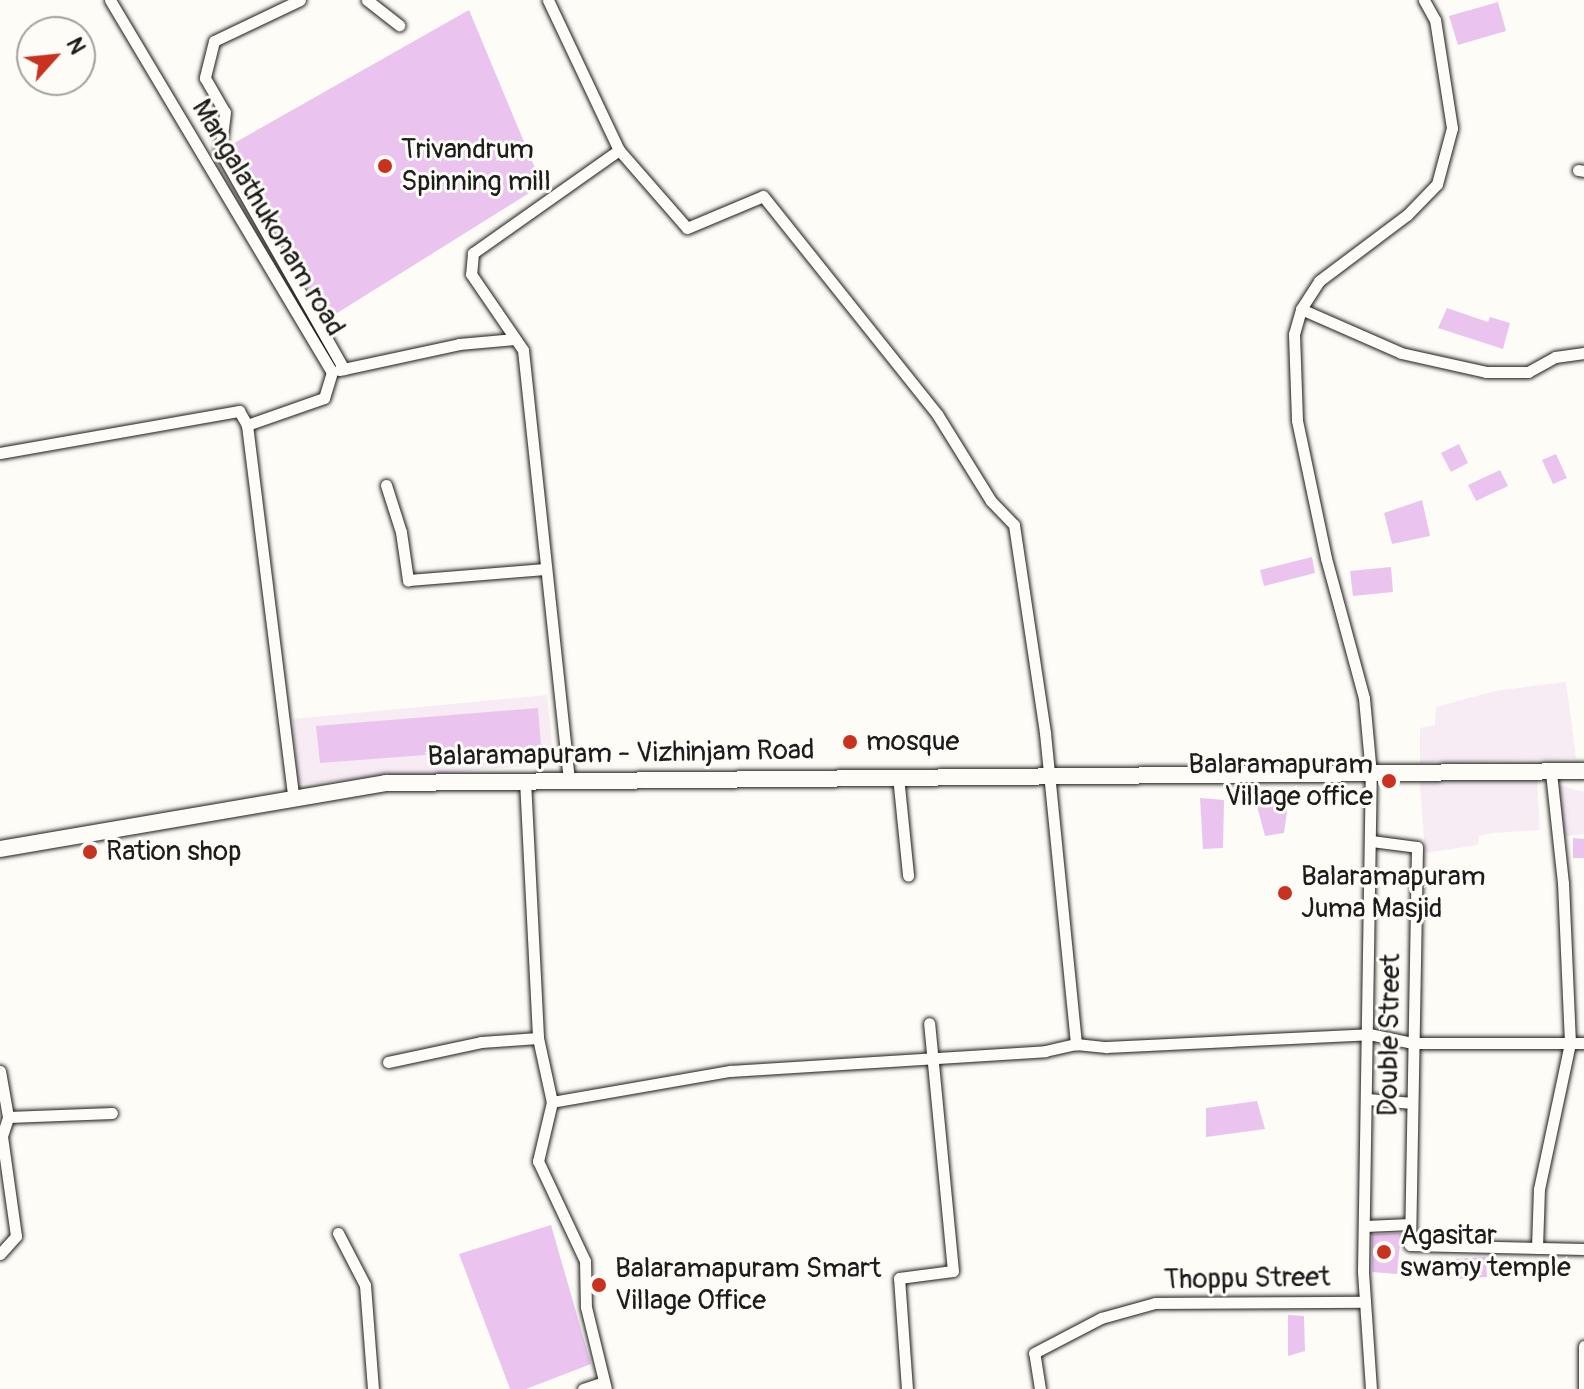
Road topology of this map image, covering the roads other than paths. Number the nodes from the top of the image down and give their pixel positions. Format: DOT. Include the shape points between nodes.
graph roads {
  1 [pos="110,0"];
  2 [pos="300,0"];
  3 [pos="367,0"];
  4 [pos="548,0"];
  5 [pos="1424,0"];
  6 [pos="399,25"];
  7 [pos="619,150"];
  8 [pos="1301,309"];
  9 [pos="515,339"];
  10 [pos="1584,353"];
  11 [pos="338,370"];
  12 [pos="247,425"];
  13 [pos="0,453"];
  14 [pos="386,485"];
  15 [pos="546,569"];
  16 [pos="1584,771"];
  17 [pos="1551,772"];
  18 [pos="1371,774"];
  19 [pos="898,776"];
  20 [pos="1050,776"];
  21 [pos="569,779"];
  22 [pos="525,780"];
  23 [pos="294,800"];
  24 [pos="1371,841"];
  25 [pos="0,849"];
  26 [pos="908,875"];
  27 [pos="929,1023"];
  28 [pos="1369,1034"];
  29 [pos="538,1038"];
  30 [pos="1413,1043"];
  31 [pos="1570,1043"];
  32 [pos="1584,1043"];
  33 [pos="1076,1044"];
  34 [pos="932,1058"];
  35 [pos="388,1062"];
  36 [pos="0,1071"];
  37 [pos="1368,1099"];
  38 [pos="552,1102"];
  39 [pos="1412,1103"];
  40 [pos="112,1113"];
  41 [pos="8,1117"];
  42 [pos="1410,1224"];
  43 [pos="1365,1226"];
  44 [pos="338,1233"];
  45 [pos="1537,1248"];
  46 [pos="1584,1249"];
  47 [pos="0,1254"];
  48 [pos="1365,1302"];
  49 [pos="1584,1346"];
  50 [pos="604,1386"];
  51 [pos="373,1389"];
  52 [pos="583,1389"];
  53 [pos="907,1389"];
  54 [pos="1040,1389"];
  55 [pos="1371,1389"];
  56 [pos="1584,1389"];
  1 -- 11 [label="street, Mangalathukonam road"];
  2 -- 11 [label="street" via="214,41 205,78 225,112 220,151"];
  3 -- 6 [label="street"];
  4 -- 7 [label="street"];
  5 -- 8 [label="street" via="1438,35 1452,128 1437,184 1407,215 1319,281"];
  7 -- 9 [label="street" via="473,253 471,274"];
  7 -- 20 [label="street" via="687,228 763,196 937,414 991,501 1014,525"];
  8 -- 10 [label="street" via="1401,353 1486,372 1528,372 1555,357"];
  8 -- 18 [label="street" via="1294,334 1297,420 1326,558 1364,698"];
  9 -- 11 [label="street" via="459,344"];
  9 -- 15 [label="street" via="523,350"];
  11 -- 12 [label="street, Mangalathukonam road" via="324,398"];
  12 -- 13 [label="street" via="239,411"];
  12 -- 23 [label="street"];
  14 -- 15 [label="street" via="401,532 408,580"];
  15 -- 21 [label="street"];
  16 -- 17 [label="main road, Balaramapuram - Vizhinjam Road"];
  17 -- 18 [label="main road, Balaramapuram - Vizhinjam Road"];
  17 -- 31 [label="street" via="1563,883"];
  18 -- 20 [label="main road, Balaramapuram - Vizhinjam Road"];
  18 -- 24 [label="street"];
  19 -- 20 [label="main road, Balaramapuram - Vizhinjam Road"];
  19 -- 21 [label="main road, Balaramapuram - Vizhinjam Road"];
  19 -- 26 [label="street"];
  20 -- 33 [label="street"];
  21 -- 22 [label="main road, Balaramapuram - Vizhinjam Road"];
  22 -- 23 [label="main road, Balaramapuram - Vizhinjam Road" via="386,783"];
  22 -- 29 [label="street"];
  23 -- 25 [label="main road, Balaramapuram - Vizhinjam Road"];
  24 -- 28 [label="street"];
  24 -- 30 [label="street, Double Street" via="1417,847"];
  27 -- 34 [label="street"];
  28 -- 30 [label="street"];
  28 -- 33 [label="street" via="1106,1047"];
  28 -- 37 [label="street"];
  29 -- 35 [label="street" via="481,1042"];
  29 -- 38 [label="street"];
  30 -- 31 [label="street"];
  30 -- 39 [label="street, Double Street"];
  31 -- 32 [label="street"];
  31 -- 45 [label="street" via="1539,1189"];
  33 -- 34 [label="street"];
  34 -- 38 [label="street" via="730,1071"];
  34 -- 53 [label="street" via="953,1271 899,1278"];
  36 -- 41 [label="street"];
  37 -- 39 [label="street"];
  37 -- 43 [label="street"];
  38 -- 50 [label="street" via="538,1161 585,1261 586,1307"];
  39 -- 42 [label="street, Double Street"];
  40 -- 41 [label="street"];
  41 -- 47 [label="street" via="2,1136 16,1236"];
  42 -- 43 [label="street"];
  42 -- 45 [label="street" via="1410,1245"];
  43 -- 48 [label="street"];
  44 -- 51 [label="street" via="365,1285"];
  45 -- 46 [label="street"];
  48 -- 54 [label="street, Thoppu Street" via="1155,1303 1101,1318 1034,1353"];
  48 -- 55 [label="street"];
  49 -- 56 [label="street"];
  50 -- 52 [label="street"];
}
